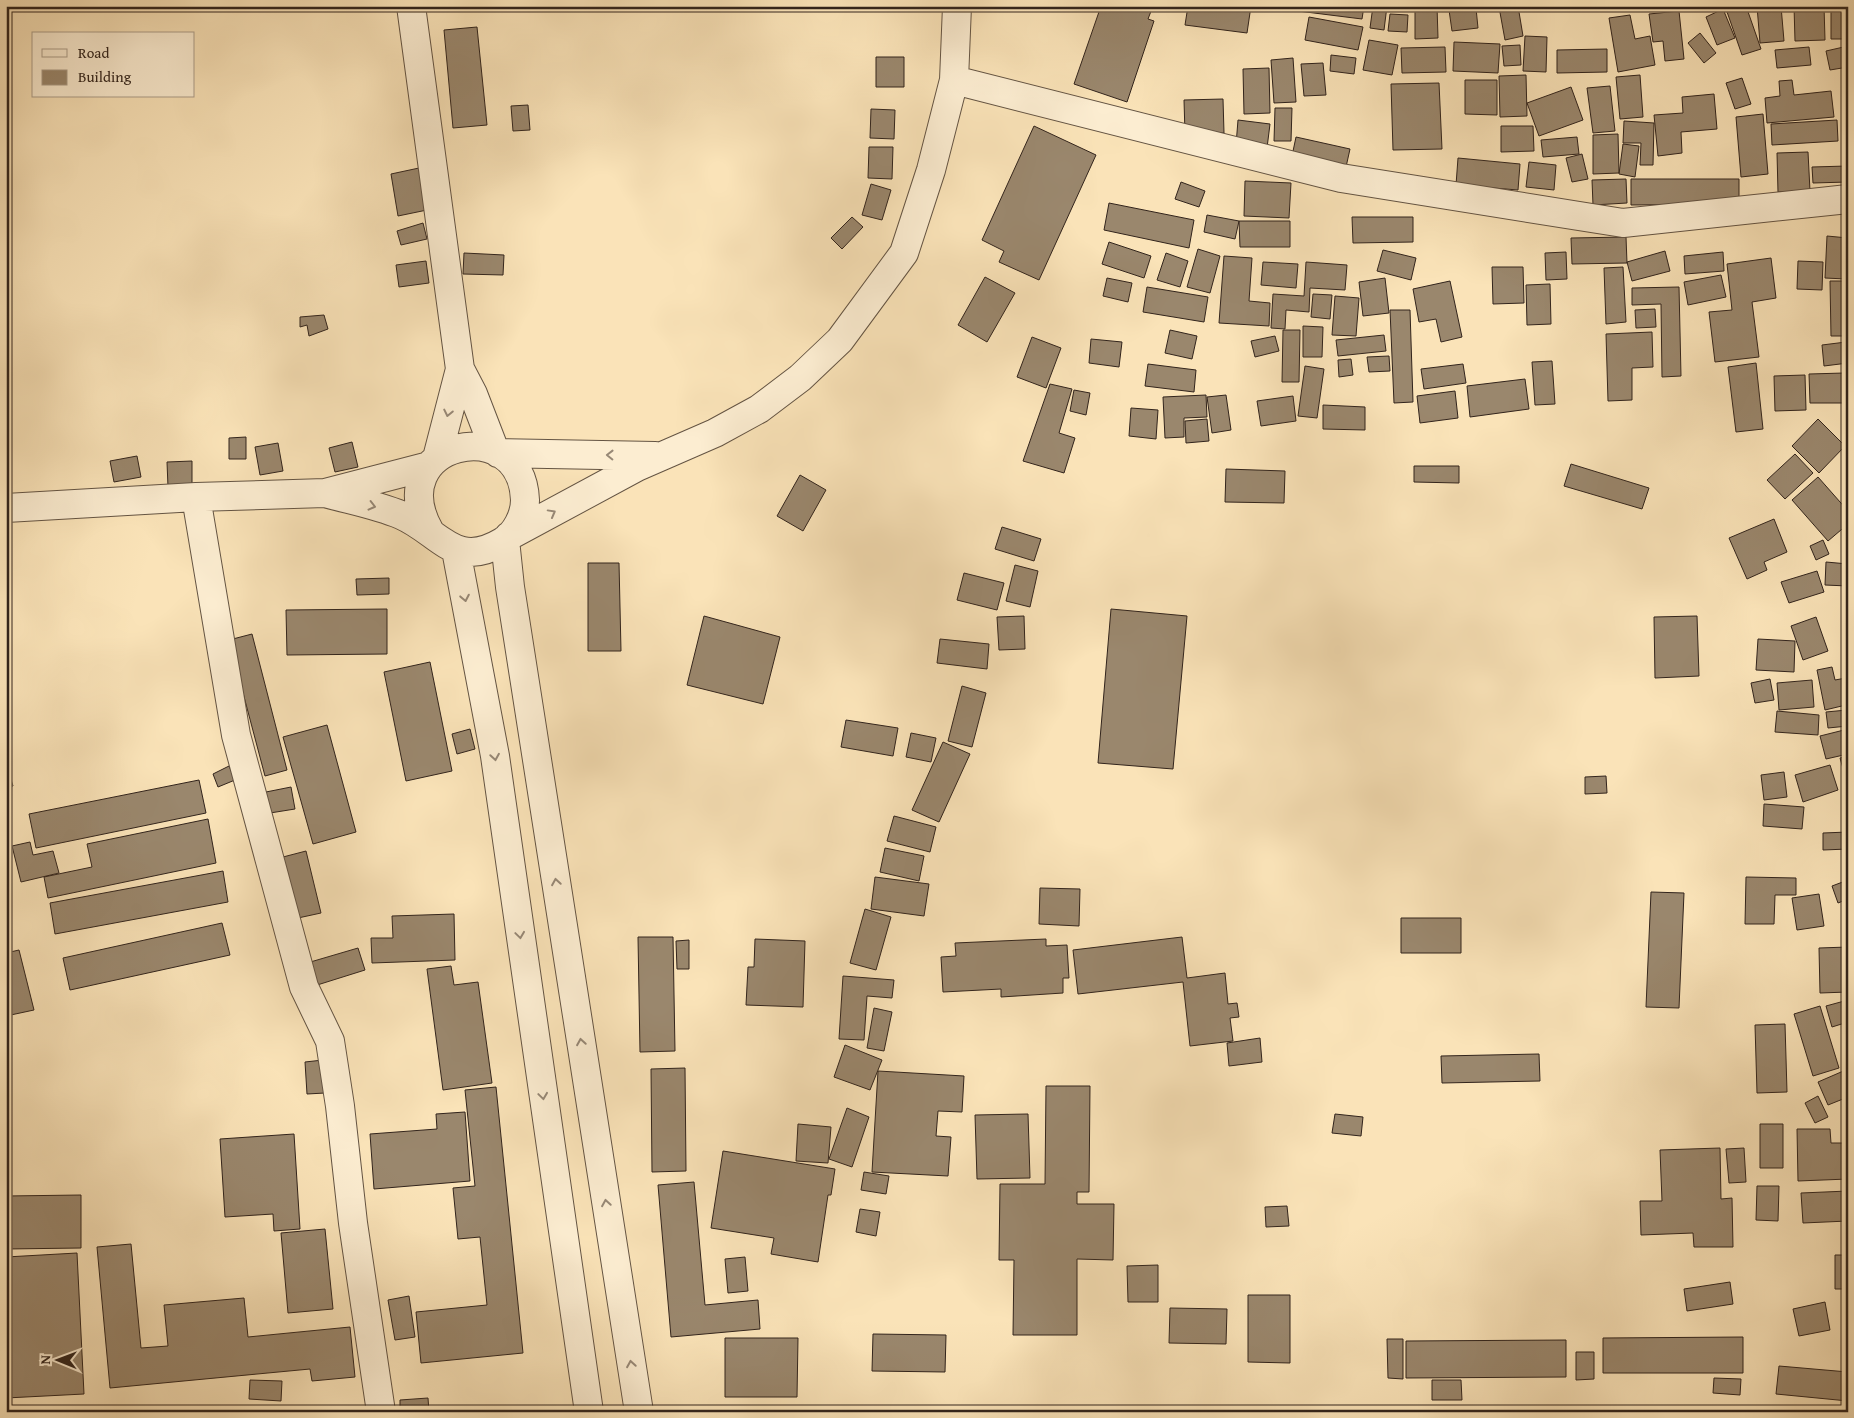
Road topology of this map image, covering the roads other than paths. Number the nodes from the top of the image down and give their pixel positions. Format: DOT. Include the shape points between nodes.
graph roads {
  1 [pos="411,6"];
  2 [pos="957,6"];
  3 [pos="954,80"];
  4 [pos="1848,199"];
  5 [pos="460,369"];
  6 [pos="497,452"];
  7 [pos="659,456"];
  8 [pos="433,462"];
  9 [pos="324,493"];
  10 [pos="196,497"];
  11 [pos="6,508"];
  12 [pos="430,532"];
  13 [pos="507,538"];
  14 [pos="456,550"];
  15 [pos="381,1412"];
  16 [pos="589,1412"];
  17 [pos="639,1412"];
  1 -- 5 [label="street"];
  2 -- 3 [label="street"];
  3 -- 4 [label="street" via="1341,178 1623,223"];
  3 -- 7 [label="street" via="932,170 904,253 840,340 800,378 759,408 715,434"];
  5 -- 6 [label="street"];
  5 -- 8 [label="street, one-way"];
  7 -- 6 [label="street, one-way"];
  6 -- 8 [label="street" via="483,446 459,446"];
  6 -- 13 [label="street" via="516,469 524,492 522,516"];
  13 -- 7 [label="street, one-way"];
  8 -- 9 [label="street"];
  8 -- 12 [label="street" via="421,482 418,500"];
  9 -- 10 [label="street"];
  9 -- 12 [label="street, one-way" via="387,510"];
  10 -- 11 [label="street"];
  10 -- 15 [label="street" via="236,735 304,987 330,1040"];
  12 -- 14 [label="street"];
  13 -- 14 [label="street" via="490,549"];
  17 -- 13 [label="street, one-way" via="515,616"];
  14 -- 16 [label="street, one-way" via="495,756"];
}
